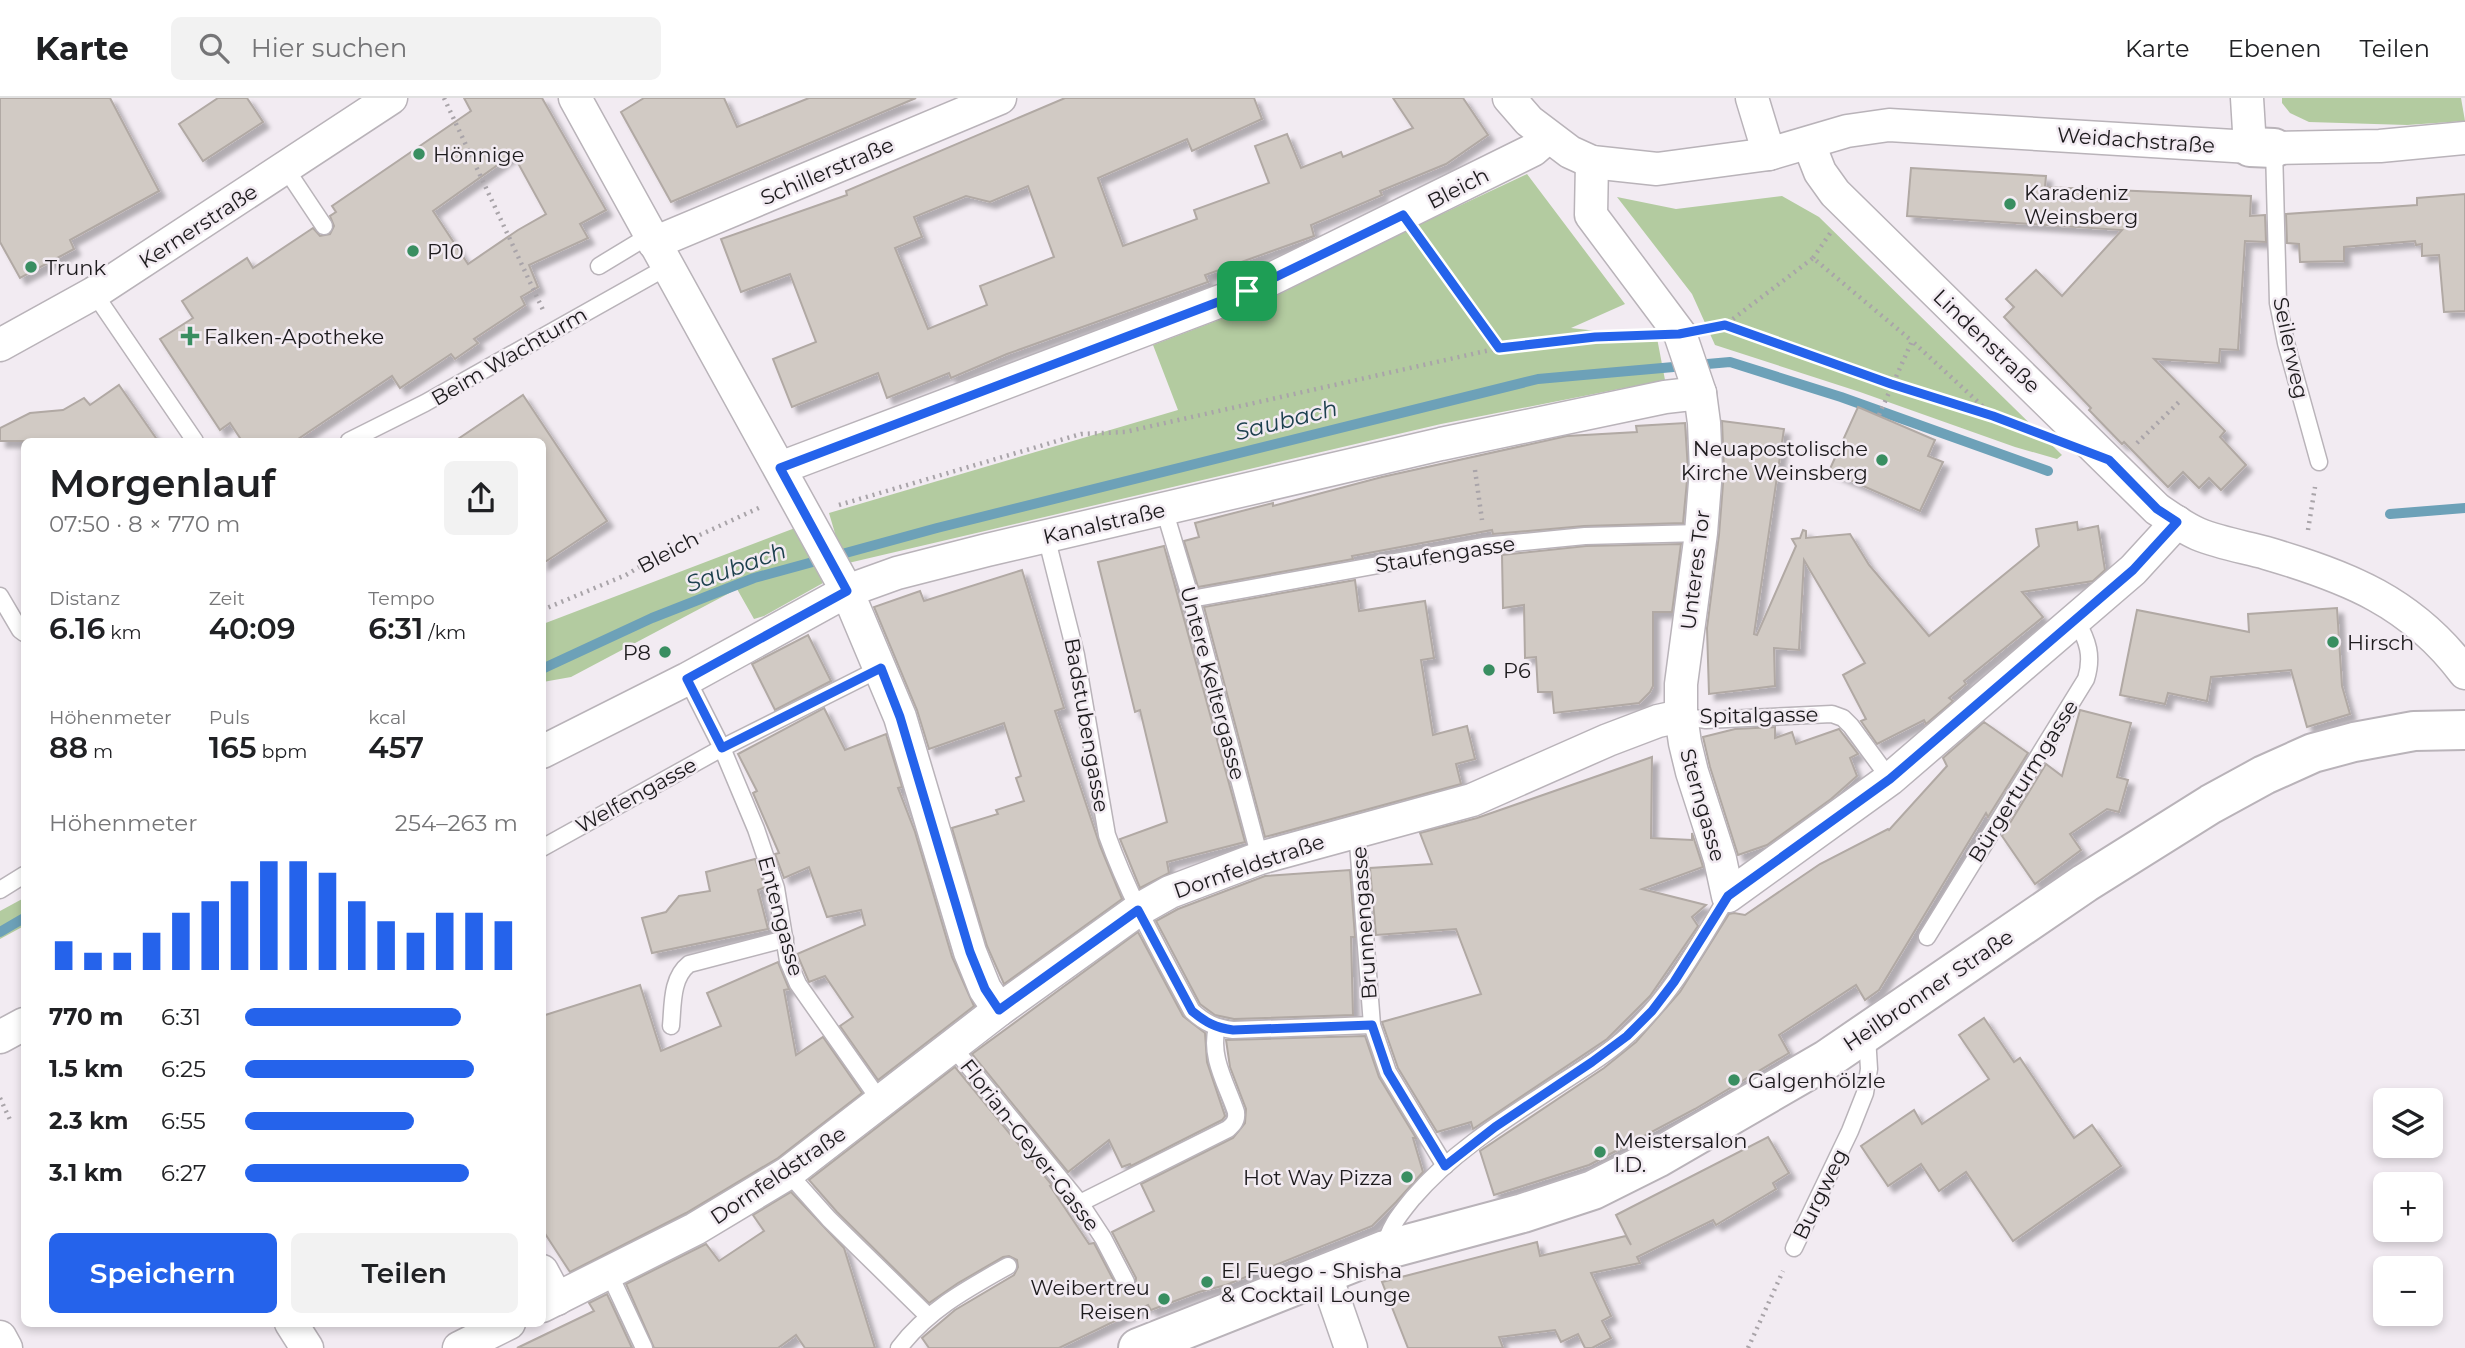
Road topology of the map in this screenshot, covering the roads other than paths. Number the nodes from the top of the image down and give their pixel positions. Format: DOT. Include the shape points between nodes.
graph roads {
  1 [pos="391,98"];
  2 [pos="575,98"];
  3 [pos="1000,98"];
  4 [pos="1509,98"];
  5 [pos="1752,98"];
  6 [pos="2248,98"];
  7 [pos="1548,137"];
  8 [pos="2465,138"];
  9 [pos="1809,144"];
  10 [pos="2262,148"];
  11 [pos="1769,154"];
  12 [pos="1592,162"];
  13 [pos="286,169"];
  14 [pos="324,226"];
  15 [pos="657,248"];
  16 [pos="599,266"];
  17 [pos="94,293"];
  18 [pos="0,345"];
  19 [pos="1698,384"];
  20 [pos="193,438"];
  21 [pos="354,438"];
  22 [pos="2319,462"];
  23 [pos="797,499"];
  24 [pos="1164,509"];
  25 [pos="2177,522"];
  26 [pos="1701,533"];
  27 [pos="1045,536"];
  28 [pos="841,580"];
  29 [pos="0,596"];
  30 [pos="1191,599"];
  31 [pos="2076,620"];
  32 [pos="21,631"];
  33 [pos="881,668"];
  34 [pos="2465,673"];
  35 [pos="687,679"];
  36 [pos="1681,716"];
  37 [pos="2465,730"];
  38 [pos="722,748"];
  39 [pos="546,750"];
  40 [pos="1890,779"];
  41 [pos="1357,831"];
  42 [pos="546,846"];
  43 [pos="1260,858"];
  44 [pos="21,877"];
  45 [pos="0,890"];
  46 [pos="1728,896"];
  47 [pos="1138,910"];
  48 [pos="1927,937"];
  49 [pos="785,939"];
  50 [pos="999,1010"];
  51 [pos="1372,1025"];
  52 [pos="21,1026"];
  53 [pos="671,1026"];
  54 [pos="1217,1028"];
  55 [pos="1867,1033"];
  56 [pos="0,1037"];
  57 [pos="953,1046"];
  58 [pos="881,1102"];
  59 [pos="1445,1166"];
  60 [pos="788,1173"];
  61 [pos="1080,1203"];
  62 [pos="1794,1248"];
  63 [pos="1385,1250"];
  64 [pos="1008,1266"];
  65 [pos="609,1273"];
  66 [pos="1325,1273"];
  67 [pos="1126,1282"];
  68 [pos="550,1303"];
  69 [pos="928,1316"];
  70 [pos="294,1327"];
  71 [pos="501,1327"];
  72 [pos="0,1337"];
  73 [pos="6,1348"];
  74 [pos="307,1348"];
  75 [pos="459,1348"];
  76 [pos="644,1348"];
  77 [pos="899,1348"];
  78 [pos="1138,1348"];
  79 [pos="1350,1348"];
  1 -- 13 [label="street, Kernerstraße"];
  2 -- 15 [label="street"];
  3 -- 15 [label="street, Schillerstraße"];
  4 -- 7 [label="street"];
  5 -- 11 [label="street"];
  6 -- 10 [label="street"];
  7 -- 12 [label="street"];
  7 -- 23 [label="street, Bleich" via="1533,150 1247,291"];
  8 -- 10 [label="street, Weidachstraße" via="2380,146"];
  9 -- 10 [label="street, Weidachstraße" via="1847,131 1889,125"];
  9 -- 11 [label="street"];
  9 -- 25 [label="street, Lindenstraße" via="1835,193 2157,509"];
  10 -- 22 [label="lane, Seilerweg" via="2278,303"];
  11 -- 12 [label="street" via="1657,169"];
  12 -- 19 [label="street, Unteres Tor" via="1591,215 1679,334"];
  13 -- 14 [label="lane"];
  13 -- 17 [label="street, Kernerstraße"];
  15 -- 16 [label="lane"];
  15 -- 21 [label="lane, Beim Wachturm" via="553,330"];
  15 -- 23 [label="street"];
  17 -- 18 [label="street, Kernerstraße"];
  17 -- 20 [label="lane"];
  19 -- 24 [label="street, Kanalstraße" via="1665,397"];
  19 -- 26 [label="street, Unteres Tor" via="1706,470"];
  23 -- 28 [label="street"];
  24 -- 27 [label="street, Kanalstraße"];
  24 -- 30 [label="lane, Untere Keltergasse"];
  25 -- 31 [label="street" via="2133,570"];
  25 -- 34 [label="street, Lindenstraße" via="2198,534 2346,580 2393,603 2426,629"];
  26 -- 30 [label="lane, Staufengasse" via="1585,536 1483,546"];
  26 -- 36 [label="street, Unteres Tor"];
  27 -- 28 [label="street, Kanalstraße" via="897,573"];
  27 -- 47 [label="lane, Badstubengasse" via="1076,655 1108,835"];
  28 -- 33 [label="street"];
  28 -- 35 [label="street, Kanalstraße"];
  29 -- 32 [label="lane"];
  30 -- 43 [label="lane, Untere Keltergasse"];
  31 -- 40 [label="street"];
  31 -- 48 [label="lane, Bürgerturmgasse" via="2090,653 2086,679"];
  33 -- 38 [label="lane, Welfengasse"];
  33 -- 50 [label="street" via="970,952"];
  35 -- 38 [label="lane, Entengasse"];
  35 -- 39 [label="street, Kanalstraße"];
  36 -- 40 [label="lane, Spitalgasse" via="1706,720 1832,714 1851,726"];
  36 -- 41 [label="street, Dornfeldstraße" via="1608,740 1472,800"];
  36 -- 46 [label="street, Sterngasse" via="1689,762"];
  37 -- 55 [label="street, Heilbronner Straße" via="2414,731 2354,741 2264,775 2085,883"];
  38 -- 42 [label="lane, Welfengasse"];
  38 -- 49 [label="lane, Entengasse" via="776,888"];
  40 -- 46 [label="street"];
  41 -- 43 [label="street, Dornfeldstraße"];
  41 -- 51 [label="lane, Brunnengasse"];
  43 -- 47 [label="street, Dornfeldstraße" via="1170,892"];
  44 -- 45 [label="lane"];
  46 -- 59 [label="lane" via="1674,982 1627,1036"];
  47 -- 50 [label="street, Dornfeldstraße"];
  47 -- 54 [label="lane, Badstubengasse" via="1192,1011"];
  49 -- 53 [label="lane" via="681,970"];
  49 -- 58 [label="lane, Entengasse" via="798,984"];
  50 -- 57 [label="street, Dornfeldstraße"];
  51 -- 54 [label="lane"];
  51 -- 59 [label="lane, Brunnengasse" via="1388,1072"];
  52 -- 56 [label="street"];
  54 -- 61 [label="lane" via="1214,1052 1236,1112 1234,1124"];
  55 -- 62 [label="lane, Burgweg" via="1865,1093"];
  55 -- 63 [label="street, Heilbronner Straße" via="1721,1122 1593,1190"];
  57 -- 58 [label="street, Dornfeldstraße"];
  57 -- 61 [label="lane, Florian-Geyer-Gasse"];
  58 -- 60 [label="street, Dornfeldstraße"];
  59 -- 63 [label="lane" via="1396,1217"];
  60 -- 65 [label="street, Dornfeldstraße" via="695,1229"];
  60 -- 69 [label="lane"];
  61 -- 67 [label="lane, Florian-Geyer-Gasse"];
  63 -- 66 [label="street, Heilbronner Straße"];
  64 -- 69 [label="lane"];
  65 -- 68 [label="street, Dornfeldstraße"];
  65 -- 76 [label="lane"];
  66 -- 78 [label="street, Heilbronner Straße"];
  66 -- 79 [label="street"];
  69 -- 77 [label="lane"];
  70 -- 74 [label="street"];
  71 -- 75 [label="street"];
  72 -- 73 [label="street"];
}
